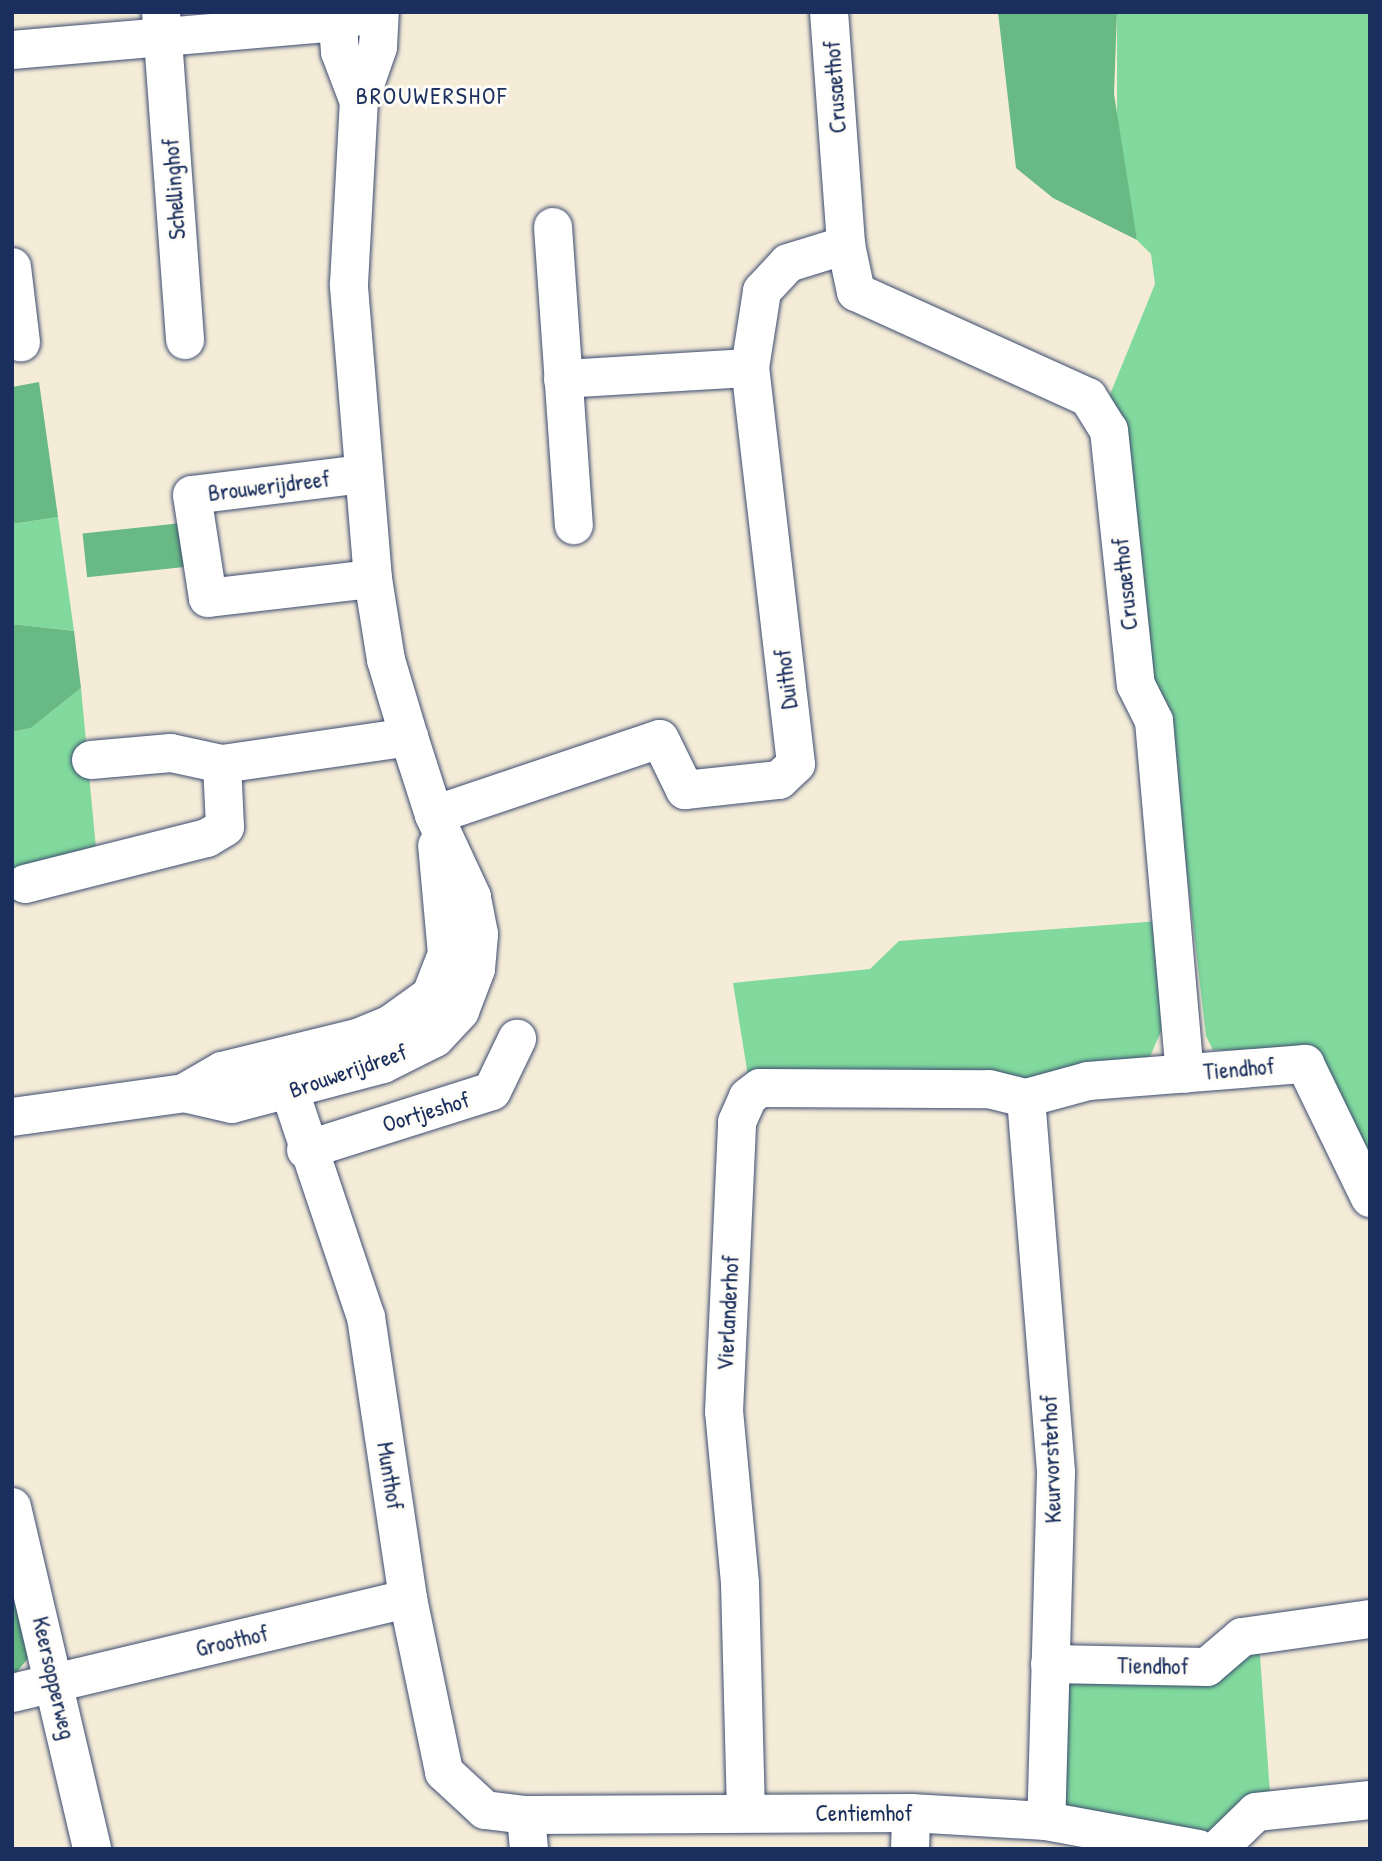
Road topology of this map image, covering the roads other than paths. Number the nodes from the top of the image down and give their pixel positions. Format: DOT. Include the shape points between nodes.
graph roads {
  1 [pos="380,12"];
  2 [pos="829,12"];
  3 [pos="348,16"];
  4 [pos="162,25"];
  5 [pos="12,50"];
  6 [pos="359,102"];
  7 [pos="553,227"];
  8 [pos="846,245"];
  9 [pos="12,267"];
  10 [pos="185,340"];
  11 [pos="21,342"];
  12 [pos="750,368"];
  13 [pos="563,379"];
  14 [pos="363,474"];
  15 [pos="574,525"];
  16 [pos="373,579"];
  17 [pos="409,737"];
  18 [pos="91,760"];
  19 [pos="222,764"];
  20 [pos="434,815"];
  21 [pos="25,884"];
  22 [pos="517,1040"];
  23 [pos="1185,1074"];
  24 [pos="284,1076"];
  25 [pos="1026,1098"];
  26 [pos="12,1117"];
  27 [pos="306,1150"];
  28 [pos="1370,1198"];
  29 [pos="12,1507"];
  30 [pos="408,1599"];
  31 [pos="1370,1619"];
  32 [pos="1050,1664"];
  33 [pos="56,1684"];
  34 [pos="12,1693"];
  35 [pos="1370,1800"];
  36 [pos="746,1813"];
  37 [pos="1046,1821"];
  38 [pos="911,1831"];
  39 [pos="528,1832"];
  40 [pos="92,1849"];
  41 [pos="1198,1849"];
  42 [pos="1218,1849"];
  1 -- 6 [label="street, Brouwerijdreef" via="379,47"];
  2 -- 8 [label="street, Crusaethof"];
  3 -- 4 [label="street"];
  3 -- 6 [label="street, Brouwerijdreef" via="340,52"];
  4 -- 5 [label="street"];
  4 -- 10 [label="street, Schellinghof"];
  6 -- 14 [label="street, Brouwerijdreef" via="349,284"];
  7 -- 13 [label="street"];
  8 -- 12 [label="street" via="788,263 762,291"];
  8 -- 23 [label="street, Crusaethof" via="856,292 1088,397 1110,430 1136,685 1154,720"];
  9 -- 11 [label="street"];
  12 -- 13 [label="street"];
  12 -- 20 [label="street, Duithof" via="796,764 779,780 685,790 660,739"];
  13 -- 15 [label="street"];
  14 -- 16 [label="street, Brouwerijdreef"];
  14 -- 16 [label="street, Brouwerijdreef" via="192,495 208,598"];
  16 -- 17 [label="street, Brouwerijdreef" via="386,660"];
  17 -- 19 [label="street"];
  17 -- 20 [label="street, Brouwerijdreef"];
  18 -- 19 [label="street" via="171,753"];
  19 -- 21 [label="street" via="225,827 207,838"];
  20 -- 24 [label="street, Brouwerijdreef" via="447,954 431,995 391,1024"];
  22 -- 27 [label="street, Oortjeshof" via="492,1091"];
  23 -- 25 [label="street, Tiendhof" via="1088,1081"];
  23 -- 28 [label="street, Tiendhof" via="1305,1064"];
  24 -- 26 [label="street, Brouwerijdreef" via="222,1071 184,1093"];
  24 -- 27 [label="street, Munthof"];
  25 -- 32 [label="street, Keurvorsterhof" via="1056,1473"];
  25 -- 36 [label="street, Vierlanderhof" via="989,1089 760,1088 748,1097 737,1122 724,1412 740,1583"];
  27 -- 30 [label="street, Munthof" via="366,1317"];
  29 -- 33 [label="street, Keersopperweg"];
  30 -- 33 [label="street, Groothof"];
  30 -- 39 [label="street, Munthof" via="444,1772 485,1811"];
  31 -- 32 [label="street, Tiendhof" via="1242,1637 1207,1667"];
  32 -- 37 [label="street, Keurvorsterhof"];
  33 -- 34 [label="street, Groothof"];
  33 -- 40 [label="street, Keersopperweg"];
  35 -- 42 [label="street" via="1256,1812"];
  36 -- 38 [label="street, Centiemhof"];
  36 -- 39 [label="street, Centiemhof"];
  37 -- 38 [label="street, Centiemhof"];
  37 -- 41 [label="street, Centiemhof"];
}
